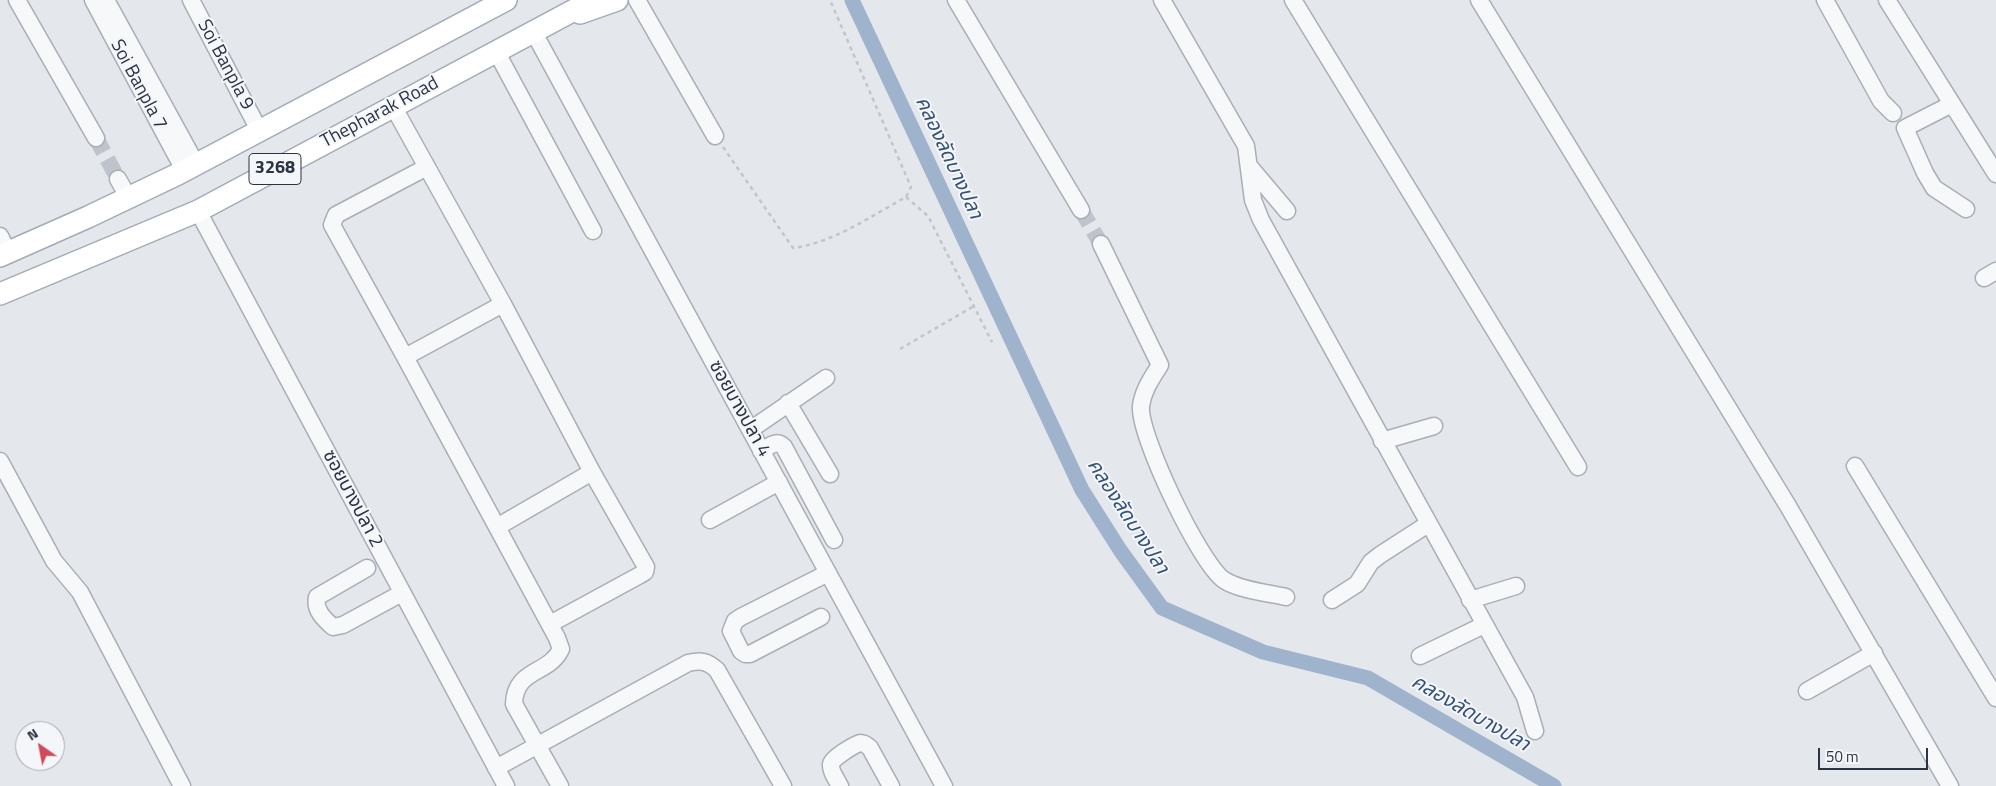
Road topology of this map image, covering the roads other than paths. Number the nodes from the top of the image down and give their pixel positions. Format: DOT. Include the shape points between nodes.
graph roads {
  1 [pos="17,0"];
  2 [pos="93,0"];
  3 [pos="106,0"];
  4 [pos="191,0"];
  5 [pos="506,0"];
  6 [pos="593,0"];
  7 [pos="617,0"];
  8 [pos="637,0"];
  9 [pos="956,0"];
  10 [pos="1162,0"];
  11 [pos="1292,0"];
  12 [pos="1479,0"];
  13 [pos="1825,0"];
  14 [pos="1887,0"];
  15 [pos="538,29"];
  16 [pos="496,51"];
  17 [pos="1952,104"];
  18 [pos="393,106"];
  19 [pos="1893,113"];
  20 [pos="260,130"];
  21 [pos="715,136"];
  22 [pos="96,138"];
  23 [pos="1249,166"];
  24 [pos="190,167"];
  25 [pos="427,167"];
  26 [pos="1996,174"];
  27 [pos="1966,209"];
  28 [pos="1081,210"];
  29 [pos="1287,210"];
  30 [pos="198,211"];
  31 [pos="592,231"];
  32 [pos="1101,244"];
  33 [pos="3,248"];
  34 [pos="0,294"];
  35 [pos="503,304"];
  36 [pos="405,357"];
  37 [pos="826,378"];
  38 [pos="788,403"];
  39 [pos="1434,426"];
  40 [pos="750,430"];
  41 [pos="1382,441"];
  42 [pos="761,451"];
  43 [pos="0,460"];
  44 [pos="1855,466"];
  45 [pos="1578,467"];
  46 [pos="592,472"];
  47 [pos="830,474"];
  48 [pos="779,482"];
  49 [pos="710,520"];
  50 [pos="1428,524"];
  51 [pos="497,527"];
  52 [pos="834,540"];
  53 [pos="367,568"];
  54 [pos="828,573"];
  55 [pos="1516,586"];
  56 [pos="402,593"];
  57 [pos="1286,597"];
  58 [pos="1332,600"];
  59 [pos="1470,600"];
  60 [pos="821,617"];
  61 [pos="550,624"];
  62 [pos="1484,625"];
  63 [pos="1874,653"];
  64 [pos="1420,656"];
  65 [pos="1807,691"];
  66 [pos="1996,698"];
  67 [pos="1535,731"];
  68 [pos="538,745"];
  69 [pos="496,768"];
  70 [pos="182,786"];
  71 [pos="506,786"];
  72 [pos="560,786"];
  73 [pos="783,786"];
  74 [pos="840,786"];
  75 [pos="891,786"];
  76 [pos="944,786"];
  77 [pos="1950,786"];
  1 -- 22 [label="street"];
  2 -- 24 [label="street, Soi Banpla 7"];
  3 -- 24 [label="street"];
  4 -- 20 [label="street, Soi Banpla 9"];
  5 -- 20 [label="main road, 3268"];
  6 -- 15 [label="main road, Thepharak Road / 3268"];
  7 -- 15 [label="main road"];
  8 -- 21 [label="street"];
  9 -- 28 [label="street"];
  10 -- 23 [label="street" via="1246,146"];
  11 -- 45 [label="street"];
  12 -- 63 [label="street" via="1783,497"];
  13 -- 19 [label="street" via="1881,101"];
  14 -- 17 [label="street"];
  15 -- 16 [label="main road, Thepharak Road / 3268"];
  15 -- 40 [label="street, ซอยบางปลา 4"];
  16 -- 18 [label="main road, Thepharak Road / 3268"];
  16 -- 31 [label="street"];
  17 -- 26 [label="street"];
  17 -- 27 [label="street" via="1905,128 1934,188"];
  18 -- 25 [label="street"];
  18 -- 30 [label="main road, Thepharak Road / 3268"];
  20 -- 24 [label="main road, 3268"];
  23 -- 29 [label="street"];
  23 -- 41 [label="street" via="1253,200 1262,220"];
  24 -- 33 [label="main road, 3268" via="123,188"];
  25 -- 35 [label="street"];
  25 -- 36 [label="street" via="336,215 332,224"];
  30 -- 34 [label="main road, Thepharak Road / 3268"];
  30 -- 56 [label="street, ซอยบางปลา 2"];
  32 -- 57 [label="street" via="1160,365 1145,390 1142,418 1174,501 1207,560 1224,580"];
  35 -- 36 [label="street"];
  35 -- 46 [label="street"];
  36 -- 51 [label="street"];
  37 -- 38 [label="street"];
  38 -- 40 [label="street"];
  38 -- 47 [label="street"];
  39 -- 41 [label="street"];
  40 -- 42 [label="street, ซอยบางปลา 4"];
  41 -- 50 [label="street"];
  42 -- 48 [label="street, ซอยบางปลา 4"];
  42 -- 52 [label="street" via="775,442 784,447"];
  43 -- 70 [label="street" via="54,561 80,592"];
  44 -- 66 [label="street"];
  46 -- 51 [label="street"];
  46 -- 61 [label="street" via="642,559 645,572"];
  48 -- 49 [label="street"];
  48 -- 54 [label="street, ซอยบางปลา 4"];
  50 -- 58 [label="street" via="1371,562 1357,584"];
  50 -- 59 [label="street"];
  51 -- 61 [label="street"];
  53 -- 56 [label="street" via="317,597 315,605 318,611 333,627 343,625"];
  54 -- 60 [label="street" via="741,617 735,621 731,631 741,651 750,654"];
  54 -- 76 [label="street, ซอยบางปลา 4"];
  55 -- 59 [label="street"];
  56 -- 69 [label="street, ซอยบางปลา 2"];
  59 -- 62 [label="street"];
  61 -- 68 [label="street" via="561,649 558,655 522,680 515,693 514,704"];
  62 -- 64 [label="street"];
  62 -- 67 [label="street" via="1525,698"];
  63 -- 65 [label="street"];
  63 -- 77 [label="street"];
  68 -- 69 [label="street"];
  68 -- 72 [label="street"];
  68 -- 73 [label="street" via="699,660 708,662 717,670"];
  69 -- 71 [label="street, ซอยบางปลา 2"];
  74 -- 75 [label="street" via="832,771 833,759 860,744 870,748"];
}
